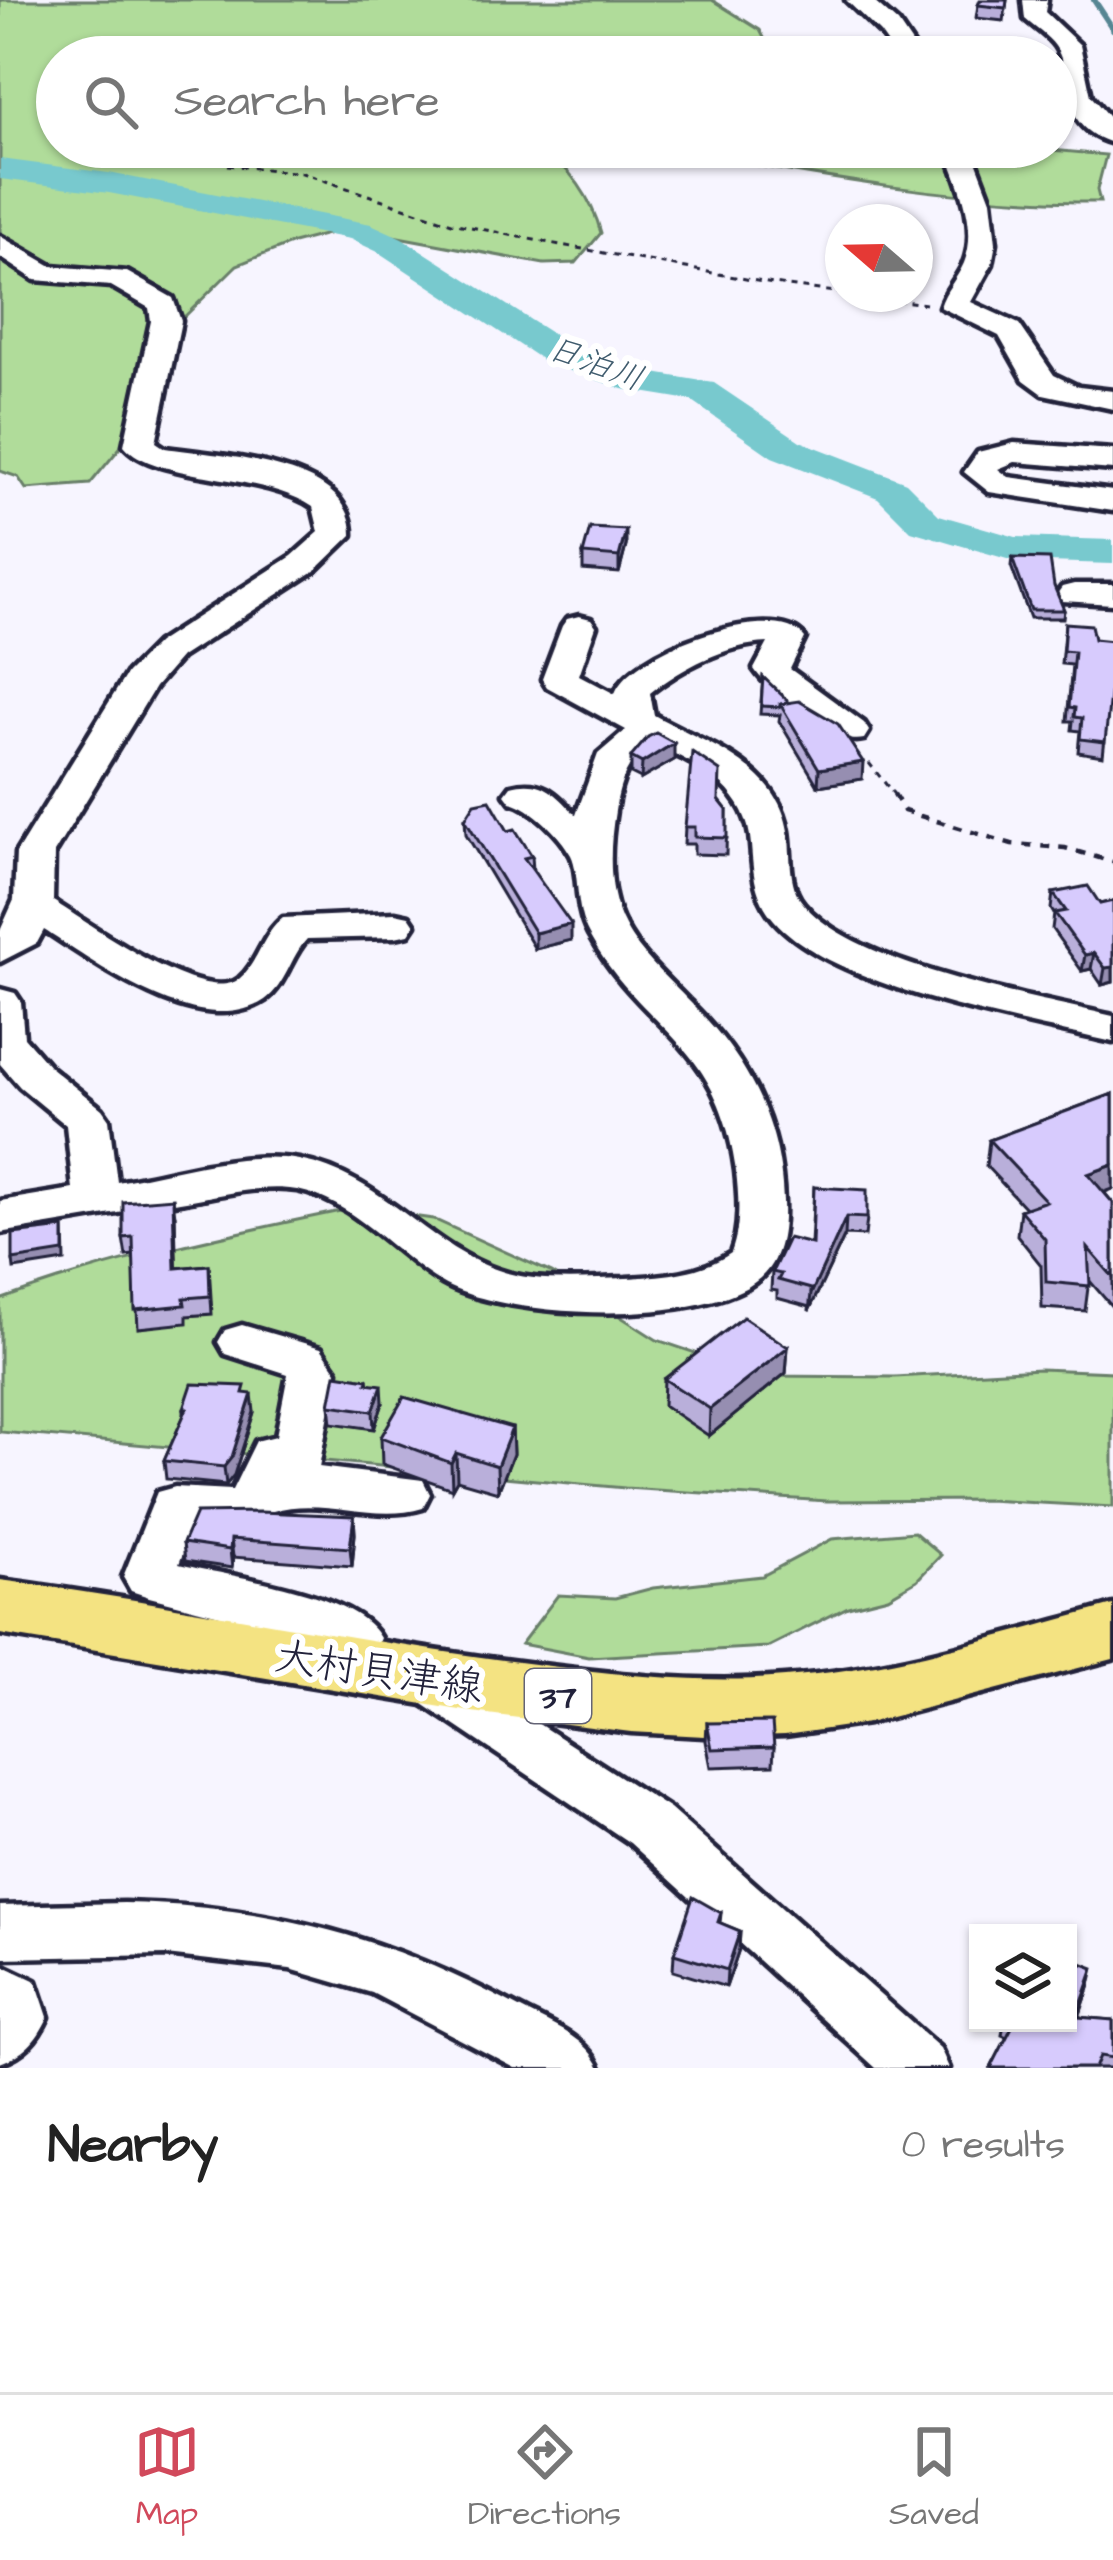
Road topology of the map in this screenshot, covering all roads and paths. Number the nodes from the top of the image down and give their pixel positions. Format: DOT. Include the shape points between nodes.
graph roads {
  1 [pos="858,0"];
  2 [pos="1034,0"];
  3 [pos="895,36"];
  4 [pos="1057,36"];
  5 [pos="1077,98"];
  6 [pos="1113,135"];
  7 [pos="256,168"];
  8 [pos="966,168"];
  9 [pos="0,244"];
  10 [pos="955,307"];
  11 [pos="1113,400"];
  12 [pos="1113,460"];
  13 [pos="1113,501"];
  14 [pos="1074,594"];
  15 [pos="1113,594"];
  16 [pos="579,626"];
  17 [pos="646,726"];
  18 [pos="851,730"];
  19 [pos="869,763"];
  20 [pos="524,794"];
  21 [pos="594,858"];
  22 [pos="1113,862"];
  23 [pos="32,905"];
  24 [pos="395,925"];
  25 [pos="0,949"];
  26 [pos="0,1003"];
  27 [pos="1113,1030"];
  28 [pos="97,1201"];
  29 [pos="0,1217"];
  30 [pos="242,1342"];
  31 [pos="272,1479"];
  32 [pos="405,1494"];
  33 [pos="0,1607"];
  34 [pos="1113,1632"];
  35 [pos="343,1665"];
  36 [pos="429,1680"];
  37 [pos="0,1932"];
  38 [pos="0,1991"];
  39 [pos="0,2036"];
  40 [pos="570,2068"];
  41 [pos="919,2068"];
  1 -- 3 [label="street"];
  2 -- 4 [label="street" via="1033,14"];
  5 -- 6 [label="street"];
  7 -- 10 [label="path" via="302,173 452,224 772,284"];
  8 -- 10 [label="street" via="979,201 979,261 958,288"];
  9 -- 23 [label="street" via="45,274 117,278 163,304 140,445 156,456 303,486 327,501 336,519 335,535 304,563 169,650 140,681 35,853"];
  10 -- 11 [label="street" via="1012,332 1050,387"];
  12 -- 13 [label="street" via="1014,452 989,459 980,472 1000,485"];
  14 -- 15 [label="street"];
  16 -- 17 [label="street" via="560,679"];
  17 -- 18 [label="street" via="632,690 648,675 764,629 788,638 772,669 780,682"];
  17 -- 21 [label="street" via="602,784"];
  17 -- 27 [label="street" via="749,790 765,814 771,880 789,913 834,944 917,979"];
  19 -- 22 [label="path" via="904,811 1012,844"];
  20 -- 21 [label="street" via="538,796"];
  21 -- 28 [label="street" via="607,934 729,1068 748,1111 762,1223 747,1264 712,1286 652,1293 508,1290 460,1272 332,1183 247,1176"];
  23 -- 24 [label="street" via="204,999 246,994 297,927"];
  23 -- 25 [label="street" via="23,934"];
  26 -- 28 [label="street" via="3,1040 87,1119"];
  28 -- 29 [label="street"];
  30 -- 31 [label="street" via="304,1360 313,1371"];
  31 -- 32 [label="street"];
  31 -- 35 [label="street" via="248,1510 175,1506 148,1577 328,1622 354,1638"];
  33 -- 35 [label="main road, 大村貝津線 / 37"];
  34 -- 36 [label="main road, 大村貝津線 / 37" via="875,1693 787,1706 636,1705"];
  35 -- 36 [label="main road, 大村貝津線 / 37"];
  36 -- 41 [label="street" via="650,1826"];
  37 -- 40 [label="street" via="230,1934 331,1953 454,2001"];
  38 -- 39 [label="street" via="15,2000 18,2017"];
}
